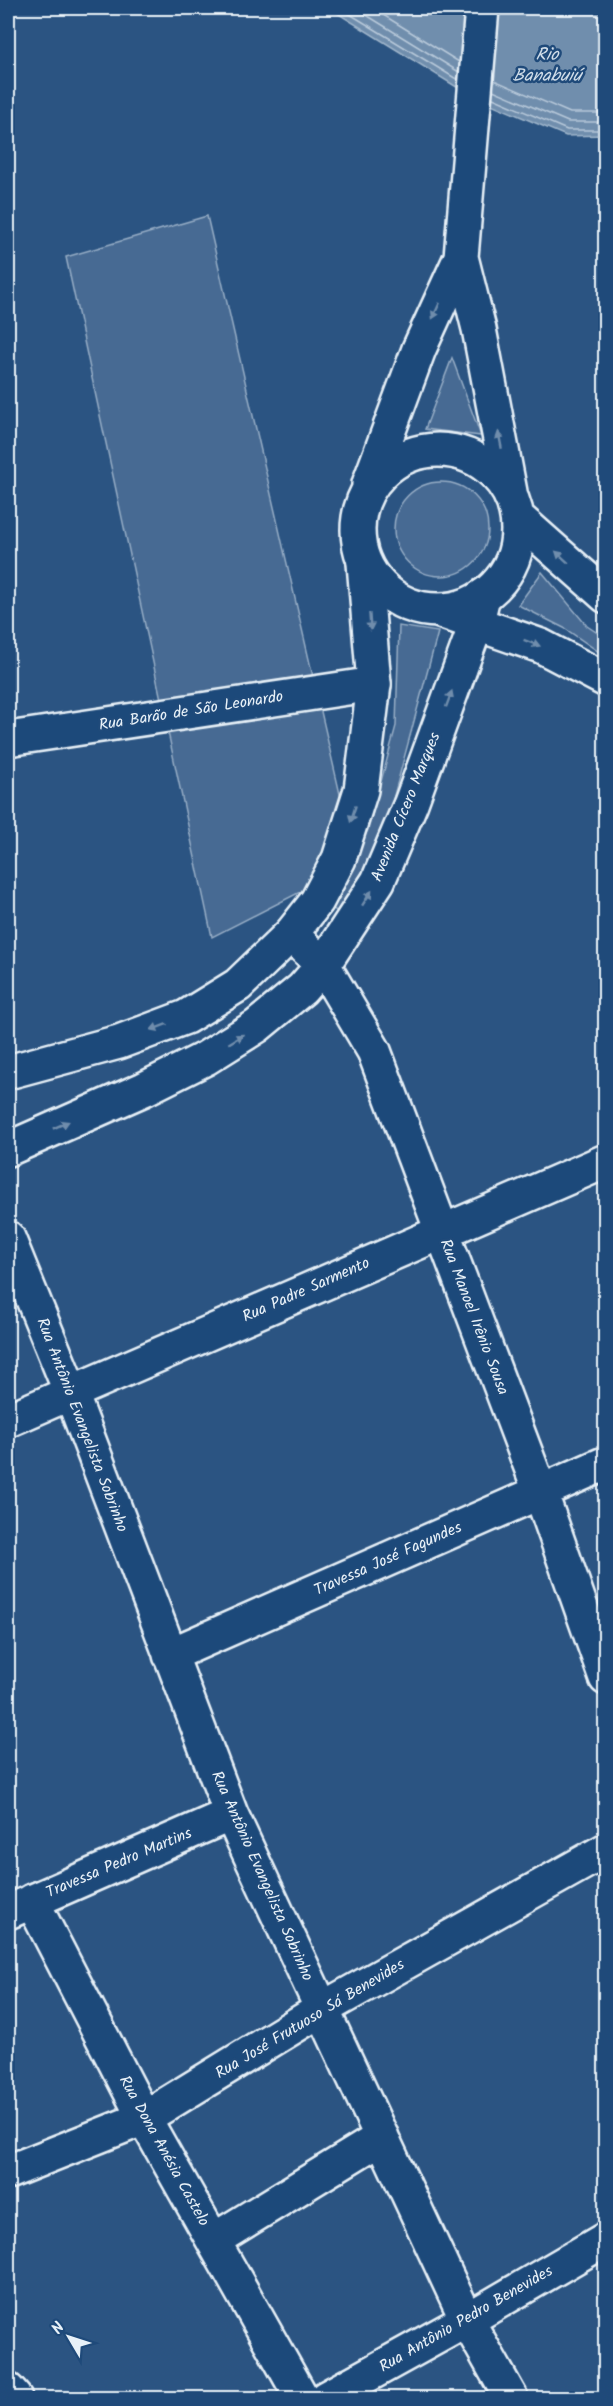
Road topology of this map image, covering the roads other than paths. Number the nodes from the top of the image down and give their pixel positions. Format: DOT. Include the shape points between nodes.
graph roads {
  1 [pos="482,8"];
  2 [pos="461,257"];
  3 [pos="362,501"];
  4 [pos="514,508"];
  5 [pos="364,563"];
  6 [pos="606,596"];
  7 [pos="480,609"];
  8 [pos="606,680"];
  9 [pos="374,684"];
  10 [pos="8,739"];
  11 [pos="291,934"];
  12 [pos="323,965"];
  13 [pos="8,1072"];
  14 [pos="8,1149"];
  15 [pos="606,1161"];
  16 [pos="442,1231"];
  17 [pos="8,1238"];
  18 [pos="71,1393"];
  19 [pos="8,1420"];
  20 [pos="606,1464"];
  21 [pos="540,1491"];
  22 [pos="170,1655"];
  23 [pos="606,1678"];
  24 [pos="231,1814"];
  25 [pos="606,1850"];
  26 [pos="20,1906"];
  27 [pos="322,2009"];
  28 [pos="144,2118"];
  29 [pos="382,2137"];
  30 [pos="8,2172"];
  31 [pos="606,2239"];
  32 [pos="214,2240"];
  33 [pos="467,2320"];
  34 [pos="8,2390"];
  35 [pos="15,2398"];
  36 [pos="302,2398"];
  37 [pos="326,2398"];
  38 [pos="510,2398"];
  1 -- 2 [label="street"];
  2 -- 3 [label="street, one-way" via="419,349"];
  4 -- 2 [label="street, one-way"];
  3 -- 4 [label="street" via="391,464 412,453 435,449 459,452 481,462 499,477"];
  3 -- 5 [label="street" via="357,522"];
  6 -- 4 [label="street, one-way"];
  4 -- 7 [label="street" via="518,540 512,562"];
  5 -- 7 [label="street" via="377,584 395,599 416,608"];
  5 -- 9 [label="street, one-way"];
  7 -- 8 [label="street, one-way"];
  12 -- 7 [label="street, Avenida Cícero Marques, one-way" via="378,882"];
  9 -- 10 [label="street, Rua Barão de São Leonardo"];
  9 -- 11 [label="street, one-way" via="361,790 339,859 317,901"];
  11 -- 12 [label="street, Rua Manoel Irênio Sousa"];
  11 -- 13 [label="street, one-way" via="238,985 186,1017 119,1042"];
  14 -- 12 [label="street, Avenida Cícero Marques, one-way" via="206,1058 257,1026 302,989"];
  12 -- 16 [label="street, Rua Manoel Irênio Sousa" via="374,1051"];
  15 -- 16 [label="street, Rua Padre Sarmento"];
  16 -- 18 [label="street, Rua Padre Sarmento"];
  16 -- 21 [label="street, Rua Manoel Irênio Sousa"];
  17 -- 18 [label="street, Rua Antônio Evangelista Sobrinho"];
  18 -- 19 [label="street, Rua Padre Sarmento"];
  18 -- 22 [label="street, Rua Antônio Evangelista Sobrinho"];
  20 -- 21 [label="street, Travessa José Fagundes"];
  21 -- 22 [label="street, Travessa José Fagundes"];
  21 -- 23 [label="street, Rua Manoel Irênio Sousa"];
  22 -- 24 [label="street, Rua Antônio Evangelista Sobrinho"];
  24 -- 26 [label="street, Travessa Pedro Martins"];
  24 -- 27 [label="street, Rua Antônio Evangelista Sobrinho"];
  25 -- 27 [label="street, Rua José Frutuoso Sá Benevides"];
  26 -- 28 [label="street, Rua Dona Anésia Castelo"];
  27 -- 28 [label="street, Rua José Frutuoso Sá Benevides"];
  27 -- 29 [label="street, Rua Antônio Evangelista Sobrinho"];
  28 -- 30 [label="street, Rua José Frutuoso Sá Benevides"];
  28 -- 32 [label="street, Rua Dona Anésia Castelo"];
  29 -- 32 [label="street"];
  29 -- 33 [label="street, Rua Antônio Evangelista Sobrinho"];
  31 -- 33 [label="street, Rua Antônio Pedro Benevides"];
  32 -- 36 [label="street, Rua Dona Anésia Castelo"];
  33 -- 37 [label="street, Rua Antônio Pedro Benevides"];
  33 -- 38 [label="street, Rua Antônio Evangelista Sobrinho"];
  34 -- 35 [label="street"];
}
